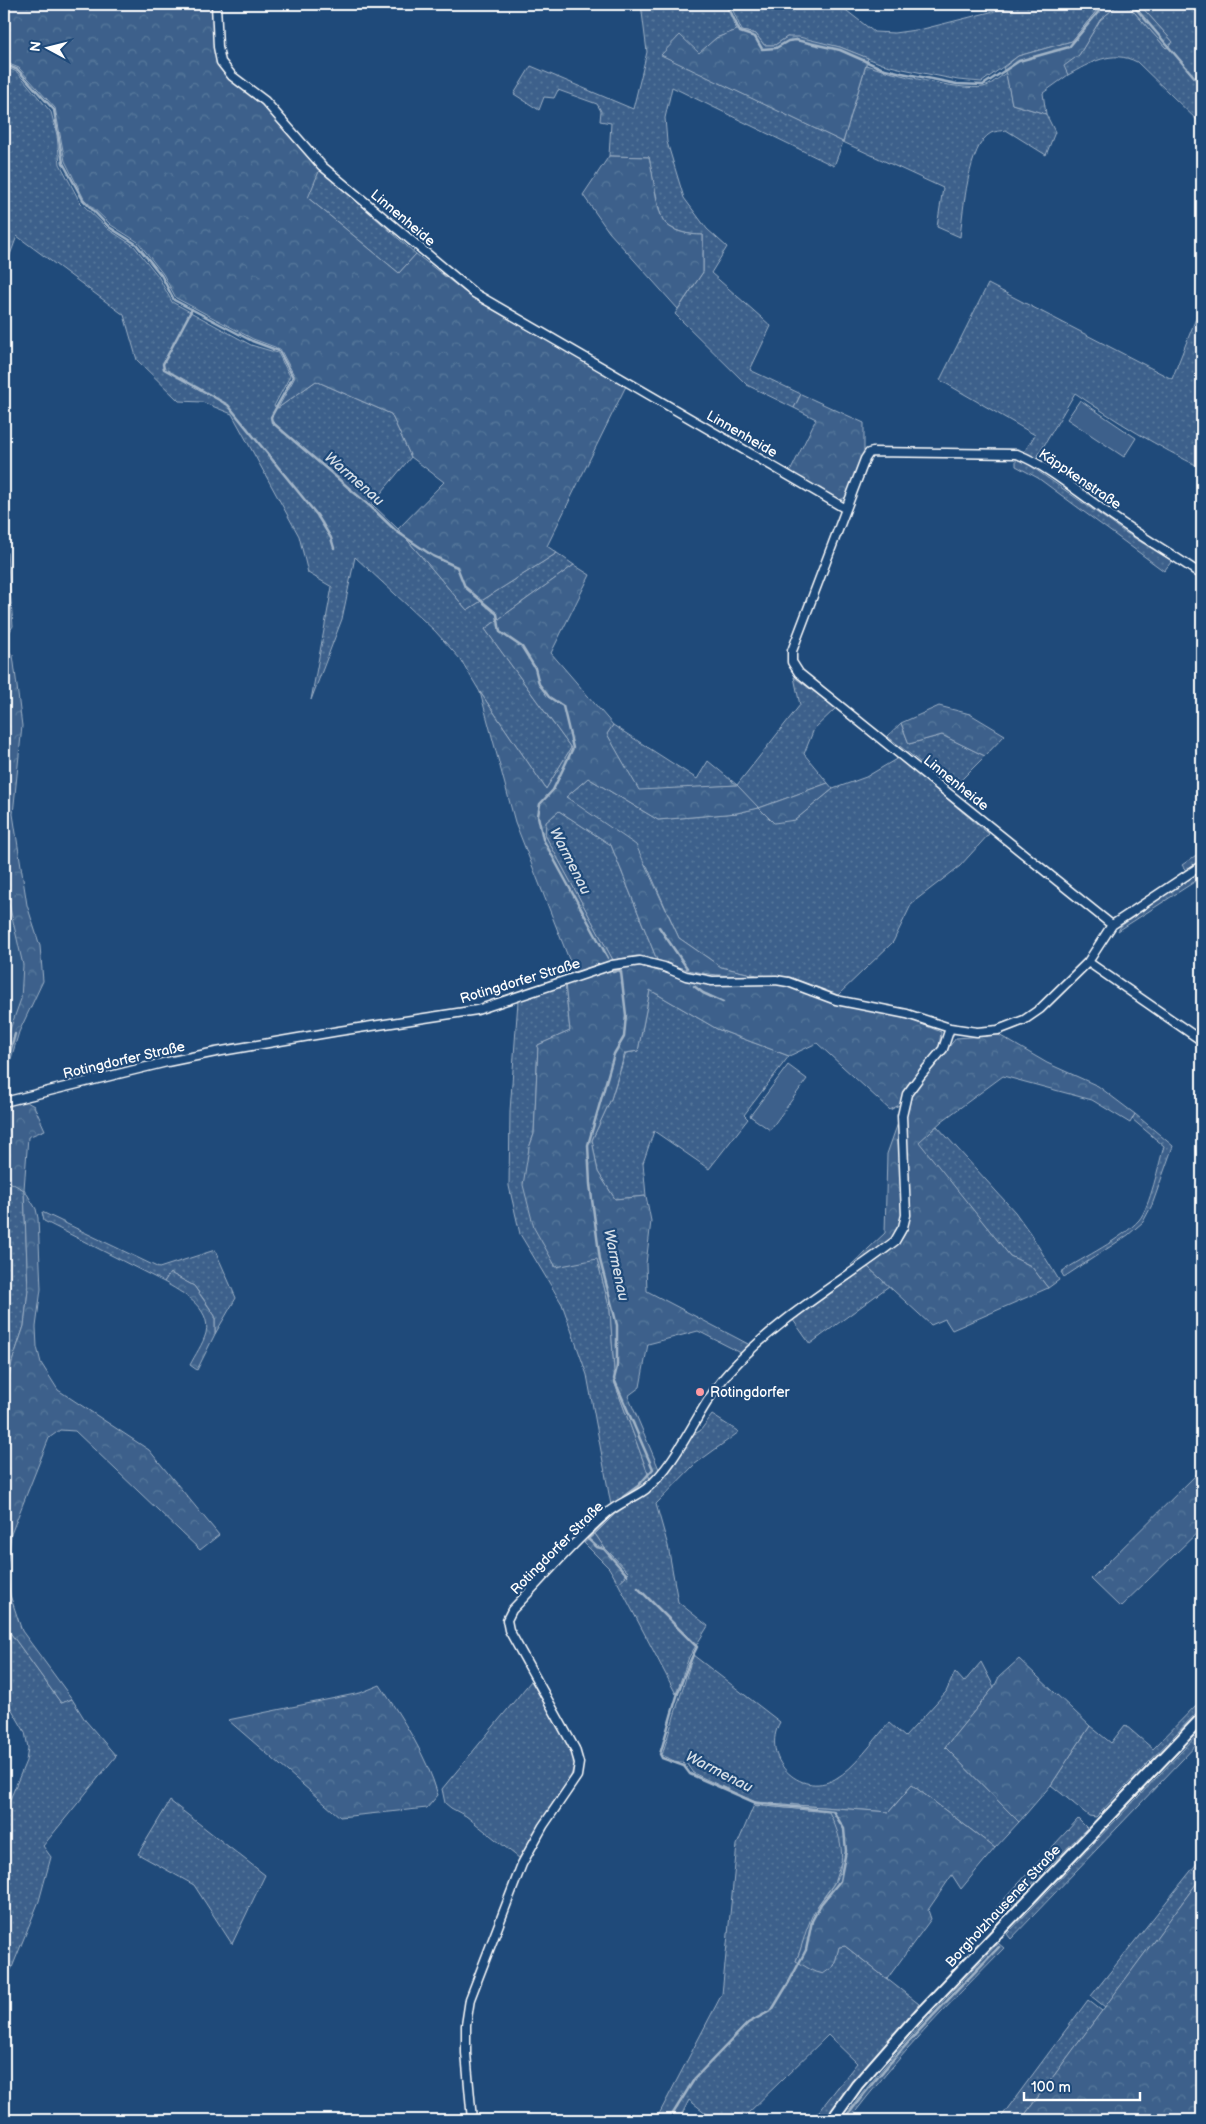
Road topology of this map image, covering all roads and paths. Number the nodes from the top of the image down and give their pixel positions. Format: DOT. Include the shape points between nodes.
graph roads {
  1 [pos="216,4"];
  2 [pos="846,509"];
  3 [pos="1202,575"];
  4 [pos="1202,865"];
  5 [pos="1112,925"];
  6 [pos="1088,962"];
  7 [pos="950,1028"];
  8 [pos="1202,1041"];
  9 [pos="4,1102"];
  10 [pos="1202,1718"];
  11 [pos="472,2120"];
  12 [pos="832,2120"];
  1 -- 2 [label="street, Linnenheide" via="221,62 232,76 265,101 322,166 474,293"];
  2 -- 3 [label="street, Käppkenstraße" via="869,453 1017,454"];
  2 -- 5 [label="street, Linnenheide" via="792,651 792,662 799,673"];
  4 -- 5 [label="street"];
  5 -- 6 [label="street"];
  6 -- 7 [label="street, Rotingdorfer Straße" via="1040,1010 1024,1020 998,1030 977,1032"];
  6 -- 8 [label="street"];
  7 -- 9 [label="street, Rotingdorfer Straße" via="907,1014 836,1000 788,982 712,981 640,961 612,966 476,1010 216,1052"];
  7 -- 11 [label="street, Rotingdorfer Straße" via="943,1049 907,1094 901,1119 906,1214 895,1241 790,1317 730,1370 679,1447 646,1489 600,1519 512,1610 507,1620 509,1630 575,1749 579,1763 577,1776 522,1864 470,1999 466,2053"];
  10 -- 12 [label="main road, Borgholzhausener Straße" via="915,2019"];
}
